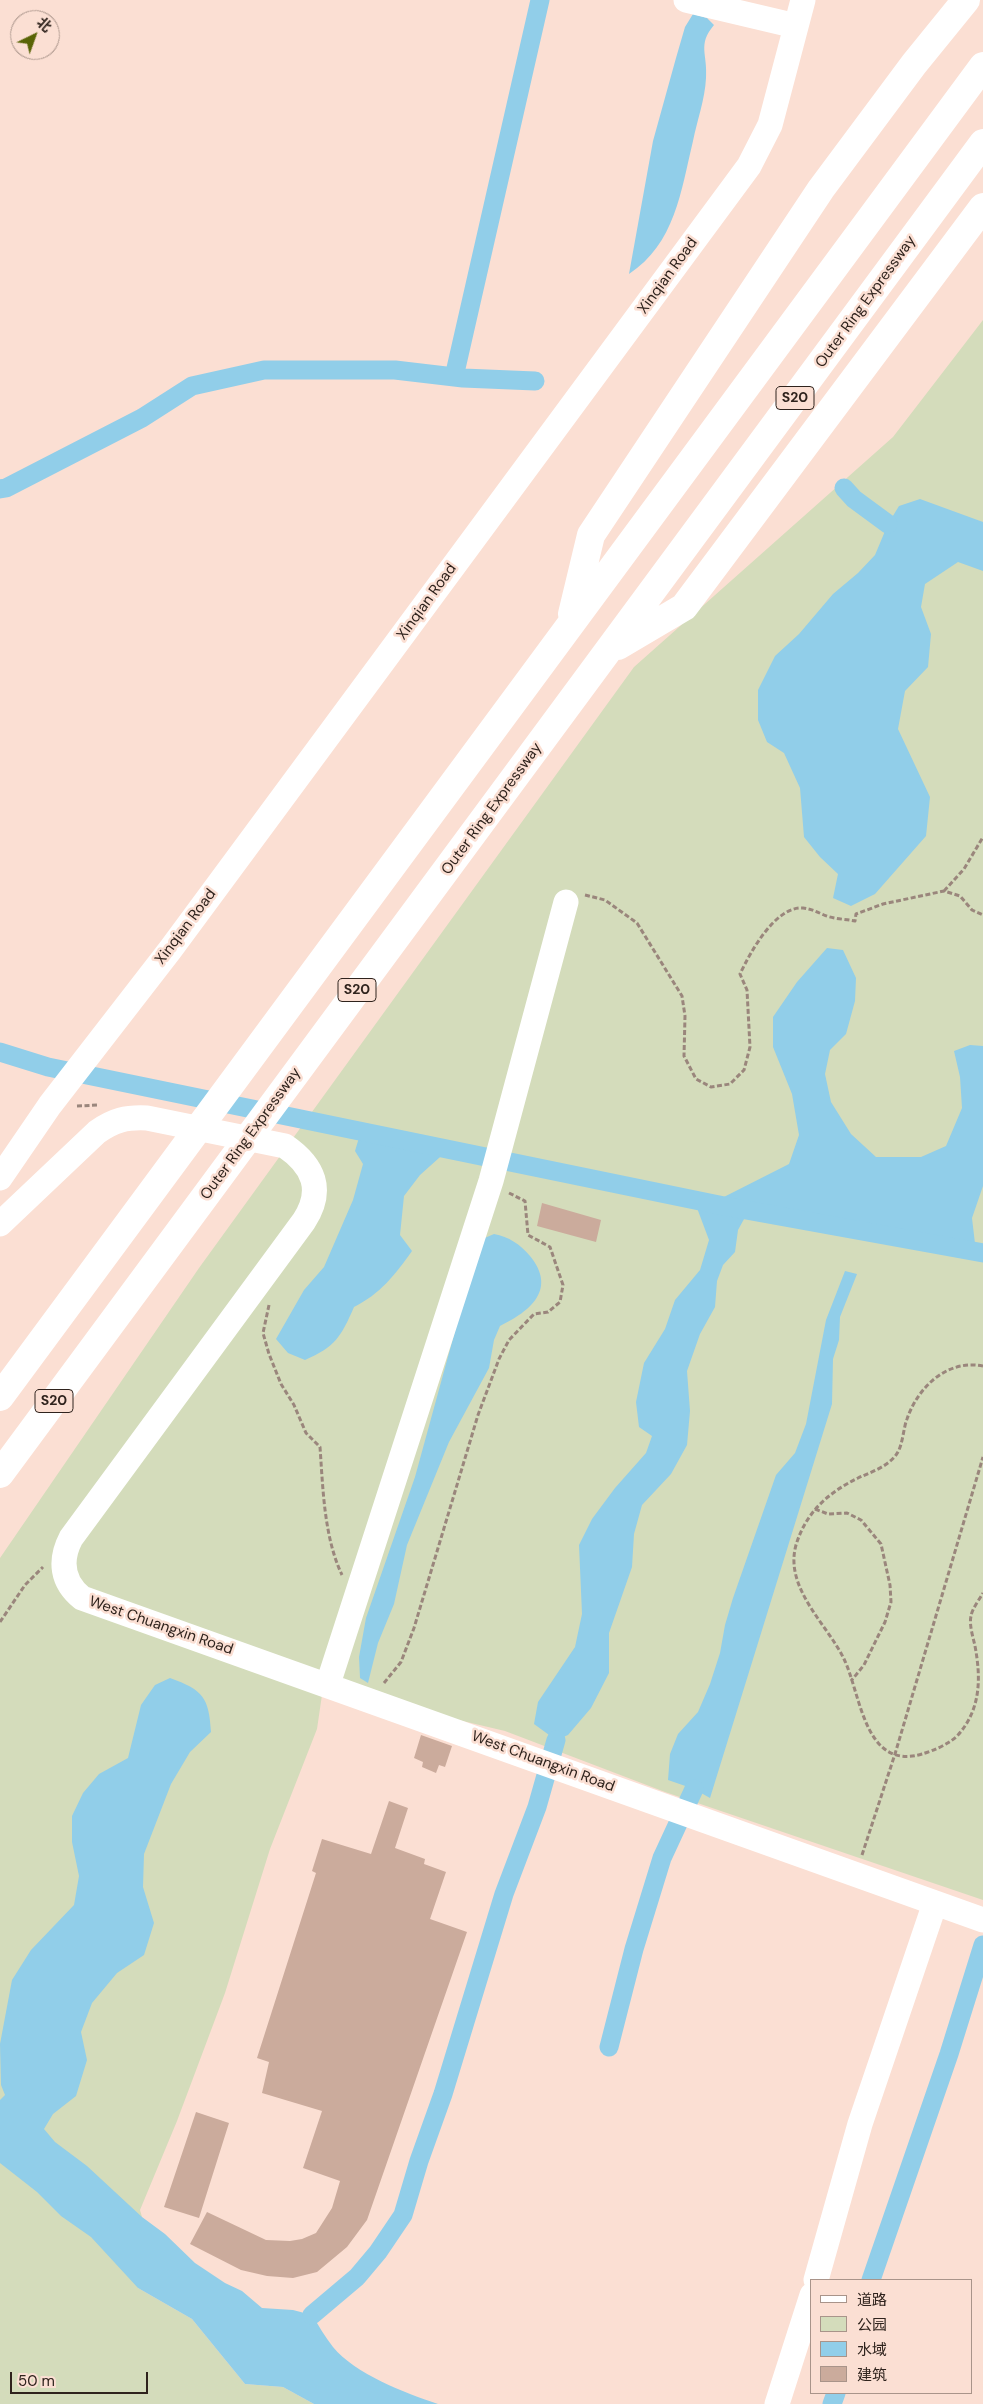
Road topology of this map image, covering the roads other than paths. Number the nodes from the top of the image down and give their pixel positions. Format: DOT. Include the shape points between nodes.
graph roads {
  1 [pos="686,0"];
  2 [pos="803,0"];
  3 [pos="966,0"];
  4 [pos="796,26"];
  5 [pos="983,66"];
  6 [pos="983,143"];
  7 [pos="983,208"];
  8 [pos="570,625"];
  9 [pos="607,653"];
  10 [pos="566,902"];
  11 [pos="0,1178"];
  12 [pos="0,1224"];
  13 [pos="0,1397"];
  14 [pos="0,1474"];
  15 [pos="328,1684"];
  16 [pos="935,1904"];
  17 [pos="974,1917"];
  18 [pos="816,2279"];
  19 [pos="810,2300"];
  20 [pos="777,2404"];
  1 -- 4 [label="street"];
  2 -- 4 [label="street, Xinqian Road"];
  3 -- 8 [label="highway" via="821,189 592,535"];
  4 -- 11 [label="street, Xinqian Road" via="770,125 749,166 176,942 50,1105"];
  5 -- 8 [label="highway"];
  6 -- 9 [label="highway, Outer Ring Expressway / S20"];
  7 -- 9 [label="highway" via="684,607"];
  8 -- 13 [label="highway"];
  9 -- 14 [label="highway, Outer Ring Expressway / S20"];
  10 -- 15 [label="street" via="490,1185"];
  12 -- 15 [label="street, West Chuangxin Road" via="97,1132 113,1121 131,1117 285,1146 308,1168 314,1182 315,1198 304,1221 78,1526 67,1546 63,1564 65,1578 82,1598"];
  15 -- 16 [label="street, West Chuangxin Road"];
  16 -- 17 [label="street, West Chuangxin Road"];
  16 -- 18 [label="street" via="860,2124"];
  19 -- 20 [label="street"];
}
